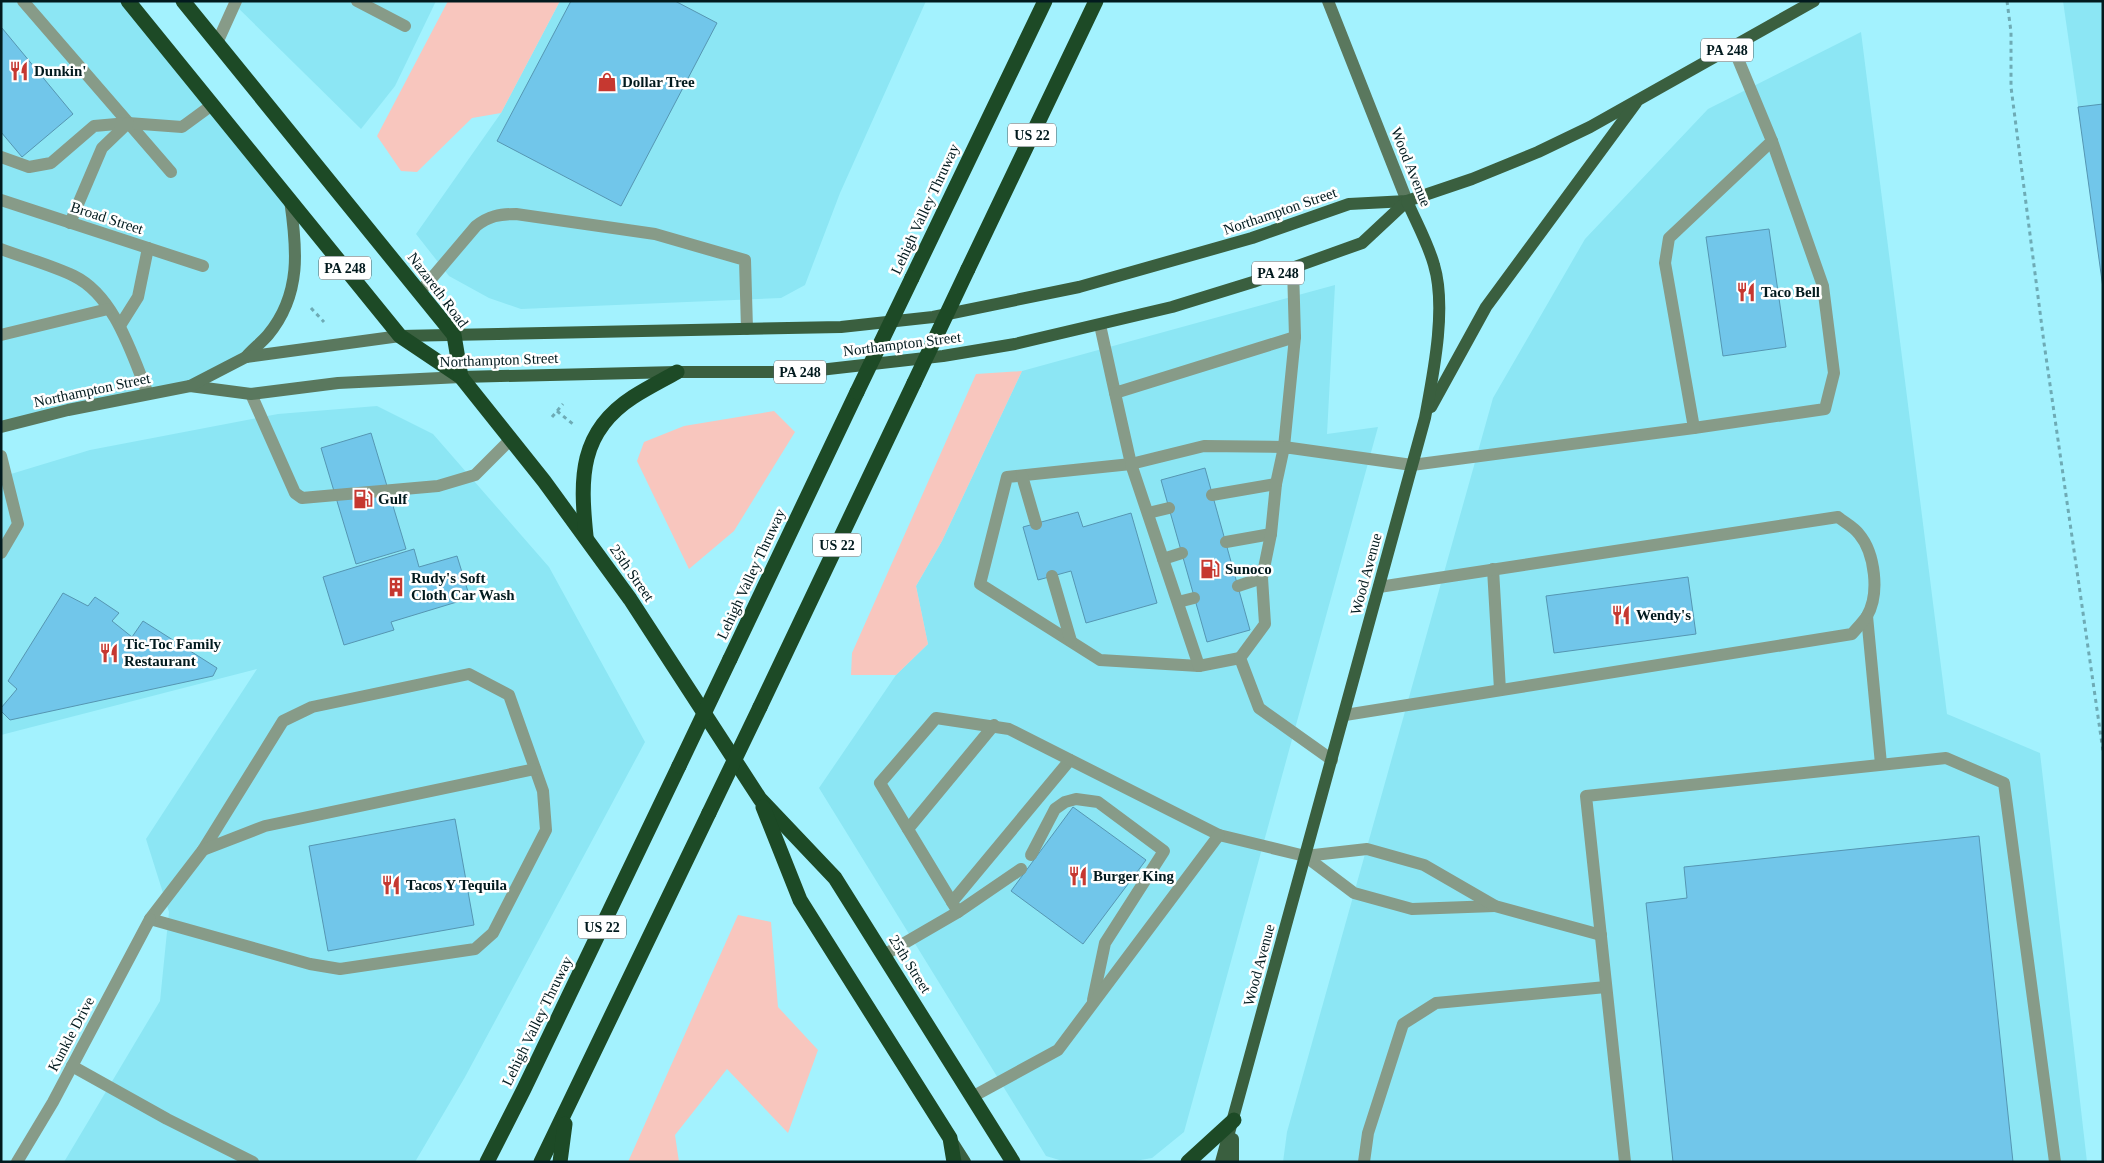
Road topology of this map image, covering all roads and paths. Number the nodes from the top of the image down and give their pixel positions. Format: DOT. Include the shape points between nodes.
graph roads {
  1 [pos="23,1"];
  2 [pos="128,1"];
  3 [pos="183,1"];
  4 [pos="236,1"];
  5 [pos="357,1"];
  6 [pos="1045,1"];
  7 [pos="1096,1"];
  8 [pos="1328,1"];
  9 [pos="1814,1"];
  10 [pos="2006,1"];
  11 [pos="405,26"];
  12 [pos="217,44"];
  13 [pos="1733,47"];
  14 [pos="1639,100"];
  15 [pos="212,105"];
  16 [pos="128,123"];
  17 [pos="1772,141"];
  18 [pos="1,157"];
  19 [pos="171,172"];
  20 [pos="1,200"];
  21 [pos="290,200"];
  22 [pos="1407,202"];
  23 [pos="70,223"];
  24 [pos="148,248"];
  25 [pos="1,249"];
  26 [pos="203,266"];
  27 [pos="1293,268"];
  28 [pos="420,292"];
  29 [pos="306,302"];
  30 [pos="108,308"];
  31 [pos="120,324"];
  32 [pos="326,325"];
  33 [pos="1100,325"];
  34 [pos="747,329"];
  35 [pos="1,335"];
  36 [pos="454,335"];
  37 [pos="400,336"];
  38 [pos="1295,338"];
  39 [pos="246,356"];
  40 [pos="677,372"];
  41 [pos="462,377"];
  42 [pos="190,386"];
  43 [pos="1115,393"];
  44 [pos="148,394"];
  45 [pos="251,394"];
  46 [pos="563,404"];
  47 [pos="557,411"];
  48 [pos="552,417"];
  49 [pos="1425,418"];
  50 [pos="576,426"];
  51 [pos="1,427"];
  52 [pos="1694,428"];
  53 [pos="511,439"];
  54 [pos="1284,447"];
  55 [pos="1,456"];
  56 [pos="1131,464"];
  57 [pos="1412,465"];
  58 [pos="1022,476"];
  59 [pos="1276,484"];
  60 [pos="1212,495"];
  61 [pos="1169,508"];
  62 [pos="1148,513"];
  63 [pos="1036,524"];
  64 [pos="1271,534"];
  65 [pos="586,537"];
  66 [pos="1226,542"];
  67 [pos="1,553"];
  68 [pos="1182,553"];
  69 [pos="1163,559"];
  70 [pos="1493,570"];
  71 [pos="1052,576"];
  72 [pos="1262,578"];
  73 [pos="1238,586"];
  74 [pos="1379,587"];
  75 [pos="1194,598"];
  76 [pos="1178,602"];
  77 [pos="1868,616"];
  78 [pos="1071,641"];
  79 [pos="1240,658"];
  80 [pos="1199,666"];
  81 [pos="1500,690"];
  82 [pos="1345,715"];
  83 [pos="994,725"];
  84 [pos="2103,751"];
  85 [pos="1070,760"];
  86 [pos="1332,760"];
  87 [pos="1881,764"];
  88 [pos="535,768"];
  89 [pos="760,799"];
  90 [pos="908,829"];
  91 [pos="1219,834"];
  92 [pos="203,850"];
  93 [pos="1031,855"];
  94 [pos="1305,856"];
  95 [pos="1021,869"];
  96 [pos="1495,906"];
  97 [pos="955,907"];
  98 [pos="150,919"];
  99 [pos="1601,935"];
  100 [pos="884,956"];
  101 [pos="1606,987"];
  102 [pos="1092,1005"];
  103 [pos="72,1066"];
  104 [pos="972,1097"];
  105 [pos="567,1110"];
  106 [pos="1234,1120"];
  107 [pos="950,1138"];
  108 [pos="17,1162"];
  109 [pos="253,1162"];
  110 [pos="487,1162"];
  111 [pos="541,1162"];
  112 [pos="560,1162"];
  113 [pos="954,1162"];
  114 [pos="965,1162"];
  115 [pos="1014,1162"];
  116 [pos="1188,1162"];
  117 [pos="1222,1162"];
  118 [pos="1233,1162"];
  119 [pos="1364,1162"];
  120 [pos="1625,1162"];
  121 [pos="2055,1162"];
  1 -- 16 [label="street"];
  2 -- 15 [label="highway, PA 248"];
  3 -- 12 [label="highway, Nazareth Road / PA 248"];
  4 -- 12 [label="street"];
  5 -- 11 [label="street"];
  6 -- 110 [label="highway, Lehigh Valley Thruway / US 22, bridge"];
  7 -- 105 [label="highway, US 22, bridge"];
  8 -- 22 [label="street, Wood Avenue"];
  9 -- 13 [label="main road, Northampton Street / PA 248"];
  10 -- 84 [label="path" via="2011,32 2011,87 2044,343"];
  12 -- 28 [label="highway, Nazareth Road / PA 248"];
  13 -- 14 [label="main road, Northampton Street / PA 248"];
  13 -- 17 [label="street"];
  14 -- 22 [label="main road, Northampton Street / PA 248" via="1538,152"];
  14 -- 49 [label="main road" via="1486,307"];
  15 -- 16 [label="street" via="182,127"];
  15 -- 21 [label="highway, PA 248"];
  16 -- 18 [label="street" via="94,126 51,163 29,167"];
  16 -- 19 [label="street"];
  16 -- 23 [label="street" via="102,148"];
  17 -- 52 [label="street" via="1669,238 1665,263"];
  17 -- 52 [label="street" via="1823,286 1834,373 1825,409"];
  20 -- 23 [label="street, Broad Street"];
  21 -- 37 [label="highway, PA 248"];
  21 -- 39 [label="street" via="296,251 290,296 268,335"];
  22 -- 27 [label="main road, Northampton Street / PA 248" via="1362,243"];
  22 -- 34 [label="main road, Northampton Street / PA 248" via="1349,204 1252,238 1150,268 988,307 841,327"];
  22 -- 49 [label="main road, Wood Avenue" via="1434,266 1438,285 1433,376"];
  23 -- 24 [label="street, Broad Street"];
  24 -- 26 [label="street, Broad Street"];
  24 -- 31 [label="street" via="138,297"];
  25 -- 30 [label="street" via="75,276"];
  27 -- 33 [label="main road, Northampton Street / PA 248" via="1172,307"];
  27 -- 38 [label="street"];
  28 -- 34 [label="street" via="476,226 487,218 516,214 655,234 745,260"];
  28 -- 36 [label="highway, Nazareth Road / PA 248"];
  29 -- 32 [label="path"];
  30 -- 31 [label="street"];
  30 -- 35 [label="street"];
  31 -- 44 [label="street"];
  33 -- 40 [label="main road, Northampton Street / PA 248" via="1015,344 884,363 802,372"];
  33 -- 43 [label="street"];
  34 -- 36 [label="main road, Northampton Street / PA 248"];
  36 -- 37 [label="main road, Northampton Street"];
  36 -- 41 [label="highway, Nazareth Road"];
  37 -- 39 [label="street, Northampton Street"];
  37 -- 41 [label="highway, PA 248"];
  38 -- 43 [label="street"];
  38 -- 54 [label="street"];
  39 -- 42 [label="street, Northampton Street"];
  40 -- 41 [label="main road, Northampton Street / PA 248"];
  40 -- 65 [label="highway" via="633,397 592,439 584,482"];
  41 -- 45 [label="street, Northampton Street" via="338,383"];
  41 -- 53 [label="highway, 25th Street"];
  42 -- 44 [label="street, Northampton Street"];
  42 -- 45 [label="street, Northampton Street"];
  43 -- 56 [label="street"];
  44 -- 51 [label="street, Northampton Street"];
  45 -- 53 [label="street" via="295,492 302,498 438,486 475,475"];
  46 -- 47 [label="path"];
  47 -- 48 [label="path"];
  47 -- 50 [label="path"];
  49 -- 57 [label="main road, Wood Avenue"];
  52 -- 57 [label="street"];
  53 -- 65 [label="highway, 25th Street"];
  54 -- 56 [label="street" via="1204,446"];
  54 -- 57 [label="street"];
  54 -- 59 [label="street"];
  55 -- 67 [label="street" via="18,524"];
  56 -- 58 [label="street"];
  56 -- 62 [label="street"];
  57 -- 74 [label="main road, Wood Avenue"];
  58 -- 63 [label="street"];
  58 -- 78 [label="street" via="1007,478 980,584"];
  59 -- 60 [label="street"];
  59 -- 64 [label="street"];
  61 -- 62 [label="street"];
  62 -- 69 [label="street"];
  64 -- 66 [label="street"];
  64 -- 72 [label="street"];
  65 -- 89 [label="highway, 25th Street"];
  68 -- 69 [label="street"];
  69 -- 76 [label="street"];
  70 -- 74 [label="street"];
  70 -- 77 [label="street" via="1838,517 1859,534 1869,552 1874,596"];
  70 -- 81 [label="street"];
  71 -- 78 [label="street"];
  72 -- 73 [label="street"];
  72 -- 79 [label="street" via="1265,624"];
  74 -- 82 [label="main road, Wood Avenue"];
  75 -- 76 [label="street"];
  76 -- 80 [label="street"];
  77 -- 81 [label="street" via="1852,634"];
  77 -- 87 [label="street"];
  78 -- 80 [label="street" via="1100,660"];
  79 -- 80 [label="street"];
  79 -- 86 [label="street" via="1259,708"];
  81 -- 82 [label="street"];
  82 -- 86 [label="main road, Wood Avenue"];
  83 -- 85 [label="street" via="1009,729"];
  83 -- 90 [label="street"];
  83 -- 90 [label="street" via="936,718 880,783"];
  85 -- 91 [label="street"];
  85 -- 97 [label="street"];
  86 -- 94 [label="main road, Wood Avenue"];
  87 -- 99 [label="street" via="1586,796"];
  87 -- 121 [label="street" via="1946,758 2004,783"];
  88 -- 92 [label="street" via="265,826"];
  88 -- 92 [label="street, Kunkle Drive" via="510,695 469,674 312,707 283,721"];
  88 -- 98 [label="street, Kunkle Drive" via="543,790 546,830 493,934 475,948 340,969 310,964"];
  89 -- 100 [label="highway, 25th Street" via="835,878"];
  89 -- 107 [label="highway, 25th Street" via="800,900"];
  90 -- 97 [label="street"];
  91 -- 94 [label="street"];
  91 -- 102 [label="street"];
  92 -- 98 [label="street, Kunkle Drive"];
  93 -- 102 [label="street" via="1055,809 1076,799 1098,802 1164,851 1105,943"];
  94 -- 96 [label="street" via="1367,849 1424,865"];
  94 -- 96 [label="street" via="1354,893 1412,909"];
  94 -- 106 [label="main road, Wood Avenue"];
  95 -- 97 [label="street"];
  96 -- 99 [label="street"];
  97 -- 100 [label="street"];
  98 -- 103 [label="street, Kunkle Drive"];
  99 -- 101 [label="street"];
  100 -- 104 [label="highway, 25th Street"];
  101 -- 119 [label="street" via="1436,1004 1403,1024 1368,1132"];
  101 -- 120 [label="street"];
  102 -- 104 [label="street" via="1058,1050"];
  103 -- 108 [label="street, Kunkle Drive"];
  103 -- 109 [label="street"];
  104 -- 115 [label="highway, 25th Street"];
  105 -- 111 [label="highway, US 22"];
  105 -- 112 [label="highway"];
  106 -- 116 [label="highway"];
  106 -- 117 [label="main road, Wood Avenue"];
  106 -- 118 [label="main road"];
  107 -- 113 [label="highway"];
  107 -- 114 [label="main road, 25th Street"];
}
